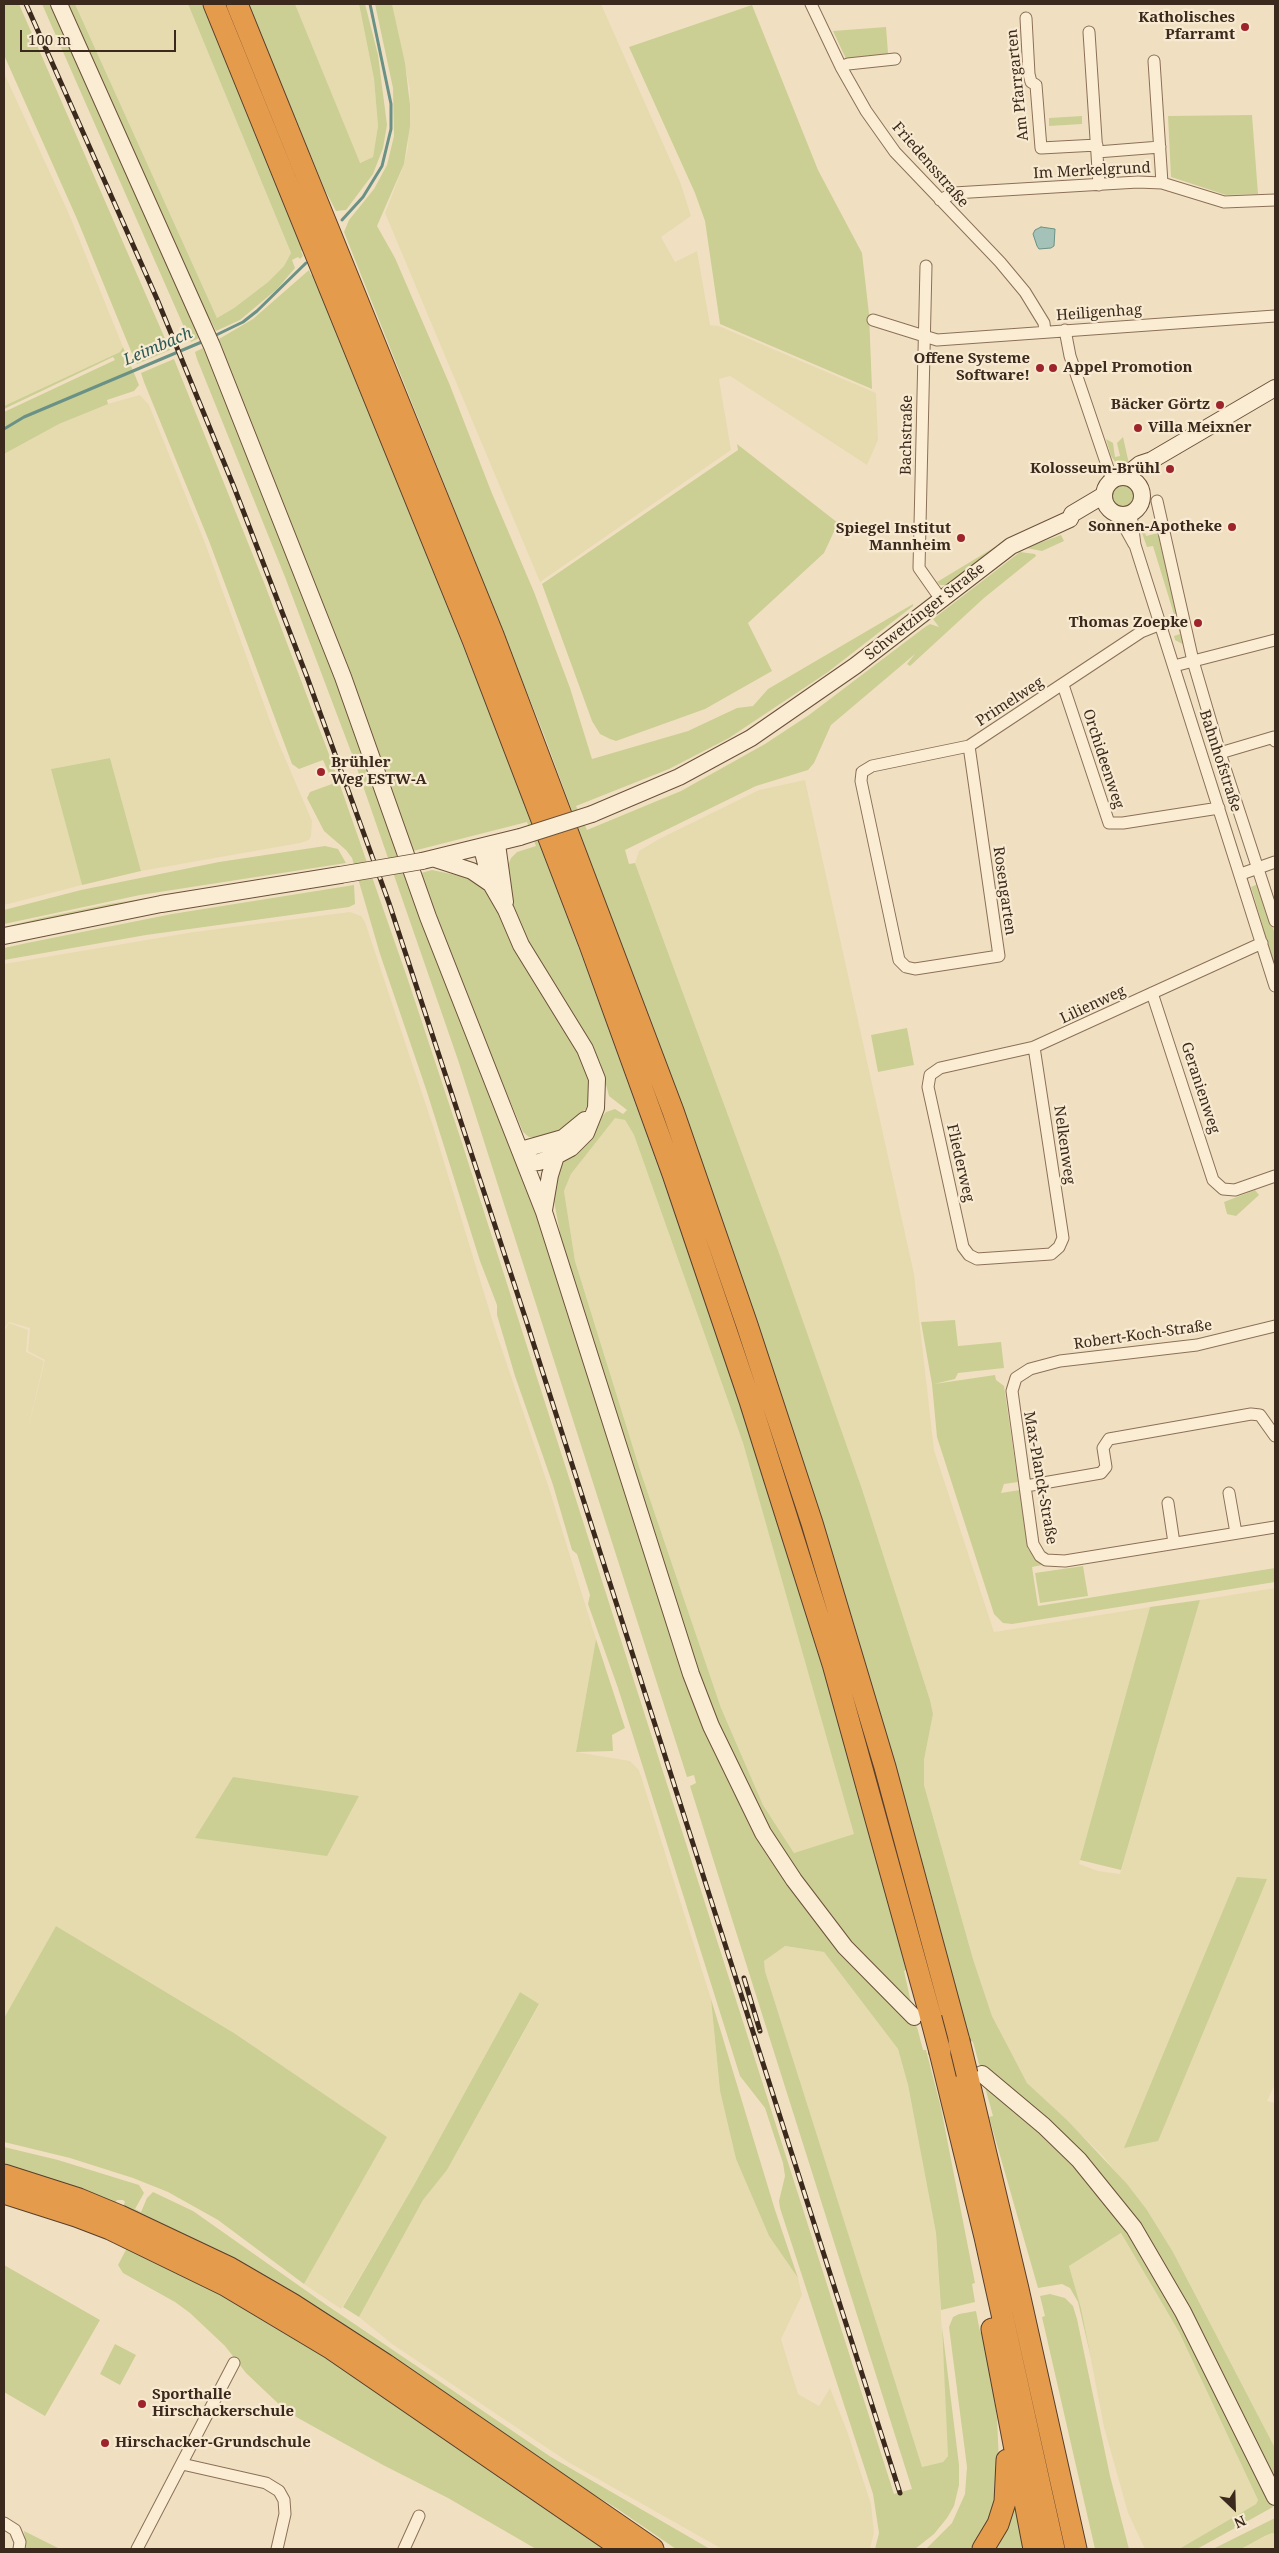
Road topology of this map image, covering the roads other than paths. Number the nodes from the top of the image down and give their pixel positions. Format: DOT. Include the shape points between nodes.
graph roads {
  1 [pos="59,4"];
  2 [pos="214,4"];
  3 [pos="237,4"];
  4 [pos="811,4"];
  5 [pos="1026,18"];
  6 [pos="1089,32"];
  7 [pos="895,59"];
  8 [pos="1154,61"];
  9 [pos="841,68"];
  10 [pos="1160,147"];
  11 [pos="1097,149"];
  12 [pos="1162,183"];
  13 [pos="1099,185"];
  14 [pos="940,200"];
  15 [pos="1275,200"];
  16 [pos="926,266"];
  17 [pos="1275,316"];
  18 [pos="873,320"];
  19 [pos="1065,330"];
  20 [pos="1045,332"];
  21 [pos="925,336"];
  22 [pos="1275,388"];
  23 [pos="1152,460"];
  24 [pos="1118,479"];
  25 [pos="1139,484"];
  26 [pos="1157,501"];
  27 [pos="1116,509"];
  28 [pos="940,598"];
  29 [pos="1161,624"];
  30 [pos="1275,640"];
  31 [pos="1193,661"];
  32 [pos="1174,666"];
  33 [pos="1063,685"];
  34 [pos="1275,741"];
  35 [pos="969,746"];
  36 [pos="1220,753"];
  37 [pos="862,772"];
  38 [pos="1219,808"];
  39 [pos="490,846"];
  40 [pos="427,860"];
  41 [pos="1275,862"];
  42 [pos="1258,867"];
  43 [pos="1241,874"];
  44 [pos="491,884"];
  45 [pos="506,910"];
  46 [pos="1275,921"];
  47 [pos="4,936"];
  48 [pos="1262,943"];
  49 [pos="1275,986"];
  50 [pos="1152,993"];
  51 [pos="1034,1047"];
  52 [pos="930,1075"];
  53 [pos="594,1112"];
  54 [pos="524,1156"];
  55 [pos="556,1156"];
  56 [pos="1275,1176"];
  57 [pos="544,1212"];
  58 [pos="969,1255"];
  59 [pos="1275,1326"];
  60 [pos="1016,1378"];
  61 [pos="1275,1436"];
  62 [pos="1026,1486"];
  63 [pos="1230,1492"];
  64 [pos="1168,1503"];
  65 [pos="1275,1527"];
  66 [pos="1236,1533"];
  67 [pos="1174,1543"];
  68 [pos="923,2017"];
  69 [pos="974,2074"];
  70 [pos="4,2175"];
  71 [pos="4,2193"];
  72 [pos="1002,2300"];
  73 [pos="234,2363"];
  74 [pos="1009,2427"];
  75 [pos="182,2464"];
  76 [pos="1062,2487"];
  77 [pos="1275,2498"];
  78 [pos="419,2516"];
  79 [pos="4,2523"];
  80 [pos="19,2549"];
  81 [pos="138,2549"];
  82 [pos="277,2549"];
  83 [pos="404,2549"];
  84 [pos="623,2549"];
  85 [pos="654,2549"];
  86 [pos="983,2549"];
  87 [pos="1034,2549"];
  88 [pos="1054,2549"];
  89 [pos="1076,2549"];
  90 [pos="1086,2549"];
  1 -- 54 [label="main road" via="209,339 301,567 428,916"];
  2 -- 68 [label="highway" via="476,649 590,945 673,1174 750,1401 824,1635"];
  3 -- 69 [label="highway, bridge" via="490,626 673,1111 756,1352 828,1577 885,1767 959,2041"];
  4 -- 9 [label="street, Friedensstraße"];
  5 -- 11 [label="street, Am Pfarrgarten" via="1029,74 1031,82 1036,85 1040,148"];
  6 -- 11 [label="street"];
  7 -- 9 [label="street" via="848,64"];
  8 -- 10 [label="street"];
  9 -- 14 [label="street, Friedensstraße" via="866,112 895,152"];
  10 -- 11 [label="street"];
  10 -- 12 [label="street"];
  11 -- 13 [label="street"];
  12 -- 13 [label="street, Im Merkelgrund"];
  12 -- 15 [label="street, Im Merkelgrund" via="1224,202"];
  13 -- 14 [label="street, Im Merkelgrund" via="954,193"];
  14 -- 20 [label="street, Friedensstraße" via="1025,292 1044,323"];
  16 -- 21 [label="street, Bachstraße"];
  17 -- 19 [label="street, Heiligenhag"];
  18 -- 21 [label="street, Heiligenhag"];
  19 -- 20 [label="street, Heiligenhag"];
  19 -- 24 [label="street" via="1070,356"];
  20 -- 21 [label="street, Heiligenhag" via="954,340"];
  21 -- 28 [label="street, Bachstraße" via="919,568"];
  22 -- 23 [label="main road"];
  23 -- 24 [label="main road"];
  23 -- 25 [label="main road"];
  24 -- 25 [label="main road"];
  24 -- 27 [label="main road" via="1106,487"];
  25 -- 27 [label="main road" via="1142,501 1136,511"];
  26 -- 31 [label="street, Bahnhofstraße"];
  27 -- 28 [label="main road, Schwetzinger Straße" via="1070,519 1011,546"];
  27 -- 29 [label="street, Bahnhofstraße" via="1135,545"];
  28 -- 39 [label="main road, Schwetzinger Straße, bridge" via="787,715 688,773 592,814"];
  29 -- 32 [label="street, Bahnhofstraße"];
  29 -- 33 [label="street, Primelweg" via="1141,632"];
  30 -- 31 [label="street"];
  31 -- 32 [label="street"];
  31 -- 36 [label="street, Bahnhofstraße"];
  32 -- 38 [label="street, Bahnhofstraße"];
  33 -- 35 [label="street, Primelweg"];
  33 -- 38 [label="street, Orchideenweg" via="1109,823"];
  34 -- 36 [label="street" via="1274,737"];
  35 -- 37 [label="street, Primelweg" via="872,766"];
  35 -- 37 [label="street, Rosengarten" via="999,956 915,969 906,967 899,960 861,781"];
  36 -- 42 [label="street, Bahnhofstraße"];
  38 -- 43 [label="street, Bahnhofstraße"];
  39 -- 40 [label="main road, Schwetzinger Straße"];
  39 -- 44 [label="main road"];
  39 -- 45 [label="main road"];
  40 -- 44 [label="main road" via="472,872"];
  40 -- 47 [label="main road, Schwetzinger Straße, bridge" via="160,904"];
  41 -- 42 [label="street"];
  42 -- 43 [label="street"];
  42 -- 46 [label="street, Bahnhofstraße"];
  43 -- 48 [label="street, Bahnhofstraße"];
  44 -- 45 [label="main road"];
  45 -- 53 [label="main road" via="528,958 591,1059 598,1089"];
  48 -- 49 [label="street, Bahnhofstraße"];
  48 -- 50 [label="street, Lilienweg"];
  50 -- 51 [label="street, Lilienweg"];
  50 -- 56 [label="street, Geranienweg" via="1213,1180 1223,1189 1235,1190"];
  51 -- 52 [label="street, Lilienweg" via="940,1068"];
  51 -- 58 [label="street, Nelkenweg" via="1063,1238 1051,1254 977,1259"];
  52 -- 58 [label="street, Fliederweg" via="928,1088 963,1247"];
  53 -- 54 [label="main road" via="563,1138"];
  53 -- 55 [label="main road" via="586,1133"];
  54 -- 55 [label="main road" via="539,1162"];
  54 -- 57 [label="main road"];
  55 -- 57 [label="main road"];
  57 -- 68 [label="main road" via="691,1674 720,1748 763,1833 798,1887 846,1947"];
  59 -- 60 [label="street, Robert-Koch-Straße" via="1197,1345 1060,1361"];
  60 -- 62 [label="street, Max-Planck-Straße" via="1012,1404"];
  61 -- 62 [label="street" via="1260,1415 1252,1414 1109,1439 1103,1448 1106,1467 1101,1473"];
  62 -- 67 [label="street, Max-Planck-Straße" via="1035,1550 1046,1560 1065,1561"];
  63 -- 66 [label="street"];
  64 -- 67 [label="street"];
  65 -- 66 [label="street"];
  66 -- 67 [label="street"];
  68 -- 72 [label="highway, bridge" via="940,2052 971,2180 978,2253"];
  69 -- 72 [label="highway"];
  69 -- 77 [label="main road" via="1044,2126 1079,2160 1134,2228 1183,2312"];
  70 -- 85 [label="highway" via="79,2199 230,2268 379,2360"];
  71 -- 84 [label="highway" via="110,2230 225,2285 332,2350"];
  72 -- 74 [label="highway"];
  72 -- 76 [label="highway"];
  72 -- 88 [label="highway"];
  73 -- 75 [label="street"];
  74 -- 86 [label="highway" via="1005,2502 998,2524"];
  74 -- 87 [label="highway"];
  75 -- 81 [label="street"];
  75 -- 82 [label="street" via="266,2483 280,2491 285,2514"];
  76 -- 89 [label="highway"];
  76 -- 90 [label="highway" via="1077,2514"];
  78 -- 83 [label="street"];
  79 -- 80 [label="street" via="15,2530"];
}
